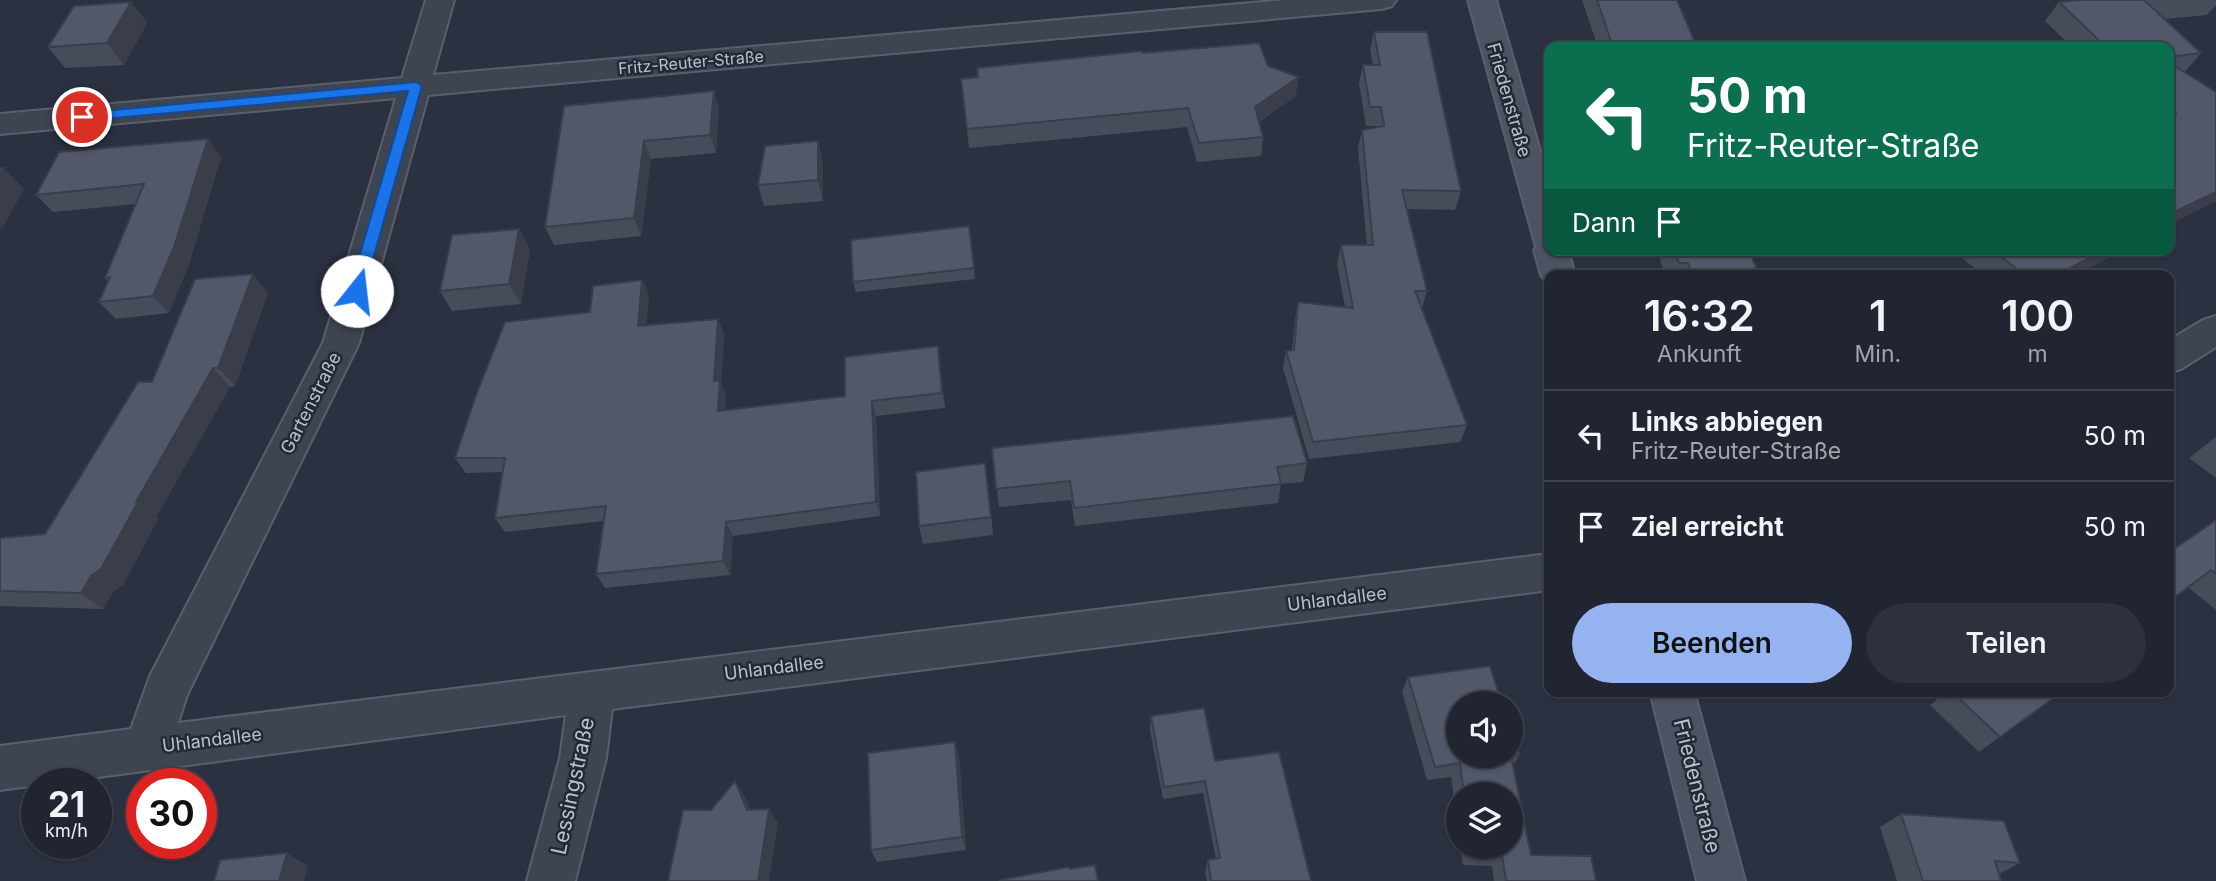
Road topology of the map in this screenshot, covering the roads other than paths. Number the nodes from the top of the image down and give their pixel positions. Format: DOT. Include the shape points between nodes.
graph roads {
  1 [pos="440,0"];
  2 [pos="1382,0"];
  3 [pos="1482,0"];
  4 [pos="416,86"];
  5 [pos="0,124"];
  6 [pos="1544,223"];
  7 [pos="2216,330"];
  8 [pos="2174,355"];
  9 [pos="1544,573"];
  10 [pos="592,691"];
  11 [pos="1674,697"];
  12 [pos="147,748"];
  13 [pos="0,768"];
  14 [pos="551,881"];
  15 [pos="1721,881"];
  1 -- 4 [label="street, Gartenstraße"];
  2 -- 4 [label="street, Fritz-Reuter-Straße"];
  3 -- 6 [label="street, Friedenstraße"];
  4 -- 5 [label="street, Fritz-Reuter-Straße"];
  4 -- 12 [label="street, Gartenstraße" via="341,344 166,691"];
  7 -- 8 [label="street"];
  9 -- 10 [label="street, Uhlandallee"];
  10 -- 12 [label="street, Uhlandallee"];
  10 -- 14 [label="street, Lessingstraße" via="583,758"];
  11 -- 15 [label="street, Friedenstraße"];
  12 -- 13 [label="street, Uhlandallee"];
}
